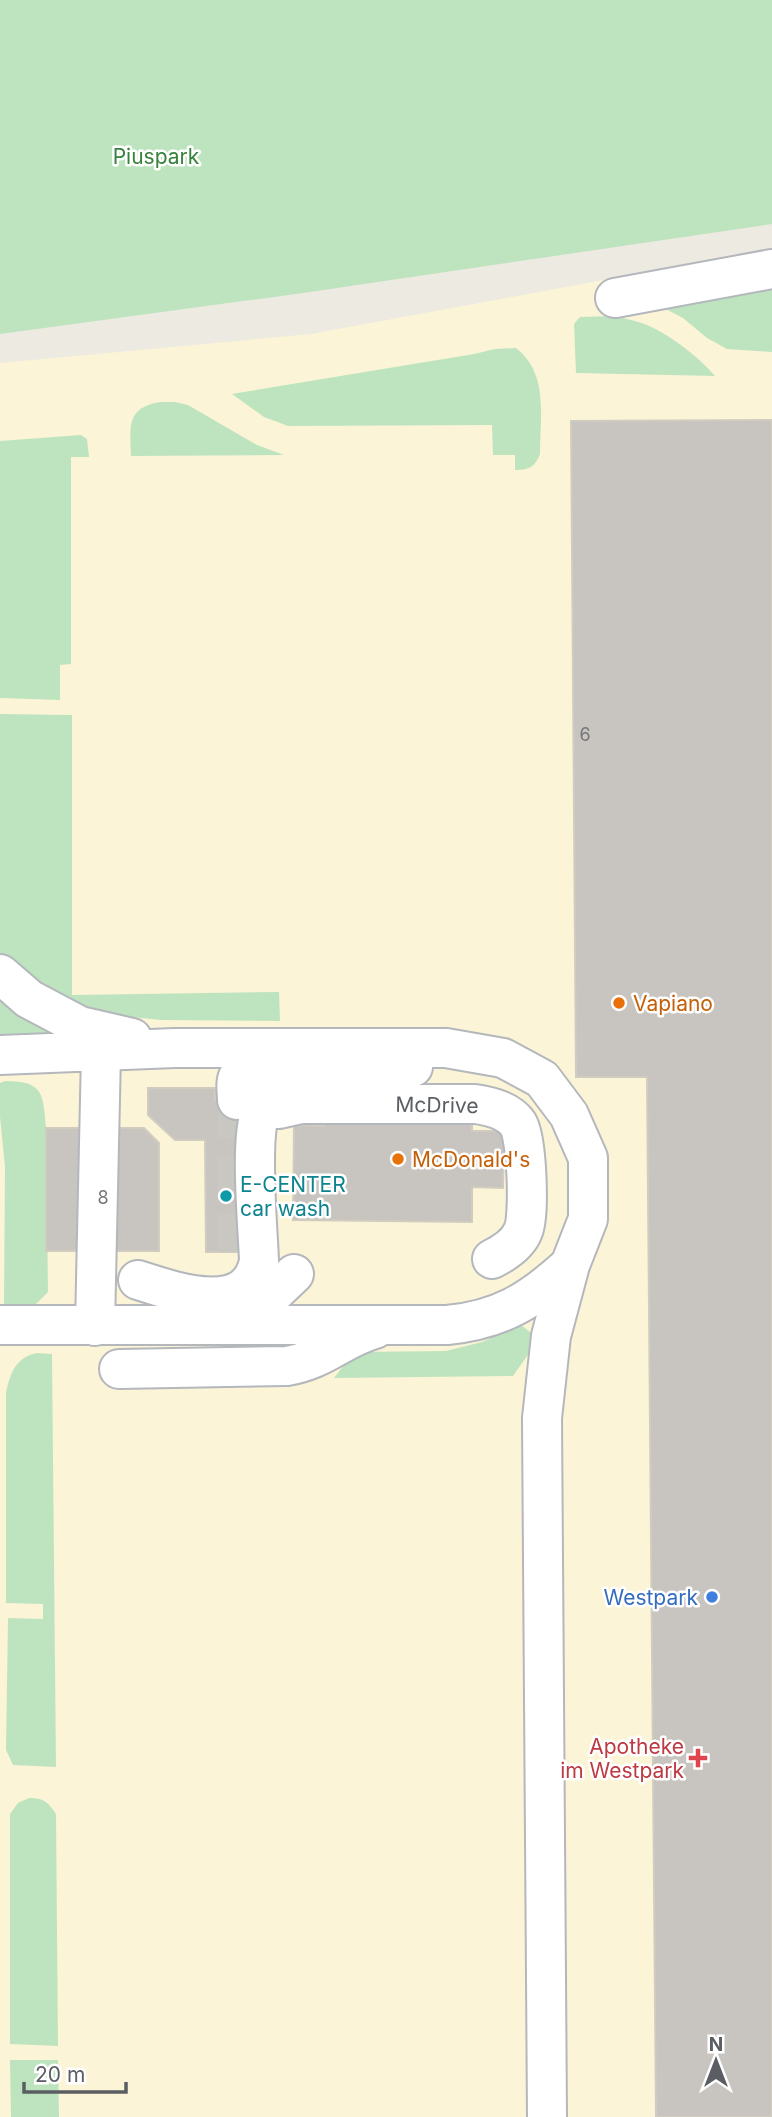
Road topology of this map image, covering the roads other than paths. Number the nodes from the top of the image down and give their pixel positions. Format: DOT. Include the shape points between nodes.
graph roads {
  1 [pos="772,269"];
  2 [pos="615,298"];
  3 [pos="0,974"];
  4 [pos="176,1048"];
  5 [pos="101,1053"];
  6 [pos="0,1055"];
  7 [pos="503,1058"];
  8 [pos="413,1067"];
  9 [pos="237,1100"];
  10 [pos="256,1136"];
  11 [pos="576,1251"];
  12 [pos="270,1267"];
  13 [pos="96,1279"];
  14 [pos="0,1325"];
  15 [pos="392,1325"];
  16 [pos="95,1326"];
  17 [pos="222,1326"];
  18 [pos="302,1326"];
  19 [pos="120,1368"];
  20 [pos="547,2117"];
  1 -- 2 [label="lane"];
  3 -- 4 [label="lane" via="29,999 80,1026"];
  4 -- 5 [label="lane"];
  4 -- 7 [label="lane" via="446,1048"];
  5 -- 6 [label="lane"];
  5 -- 13 [label="lane"];
  7 -- 8 [label="lane"];
  7 -- 11 [label="lane" via="542,1079 569,1115 588,1158 588,1219"];
  8 -- 9 [label="lane" via="255,1067 244,1070 237,1079"];
  8 -- 10 [label="lane" via="386,1075 287,1081 260,1112"];
  10 -- 11 [label="lane, McDrive" via="267,1117 301,1104 490,1105 518,1125 526,1173 524,1229 512,1246 492,1259"];
  10 -- 12 [label="lane" via="256,1201"];
  11 -- 15 [label="lane" via="526,1302 489,1318 447,1325"];
  11 -- 20 [label="lane" via="551,1336 542,1418"];
  12 -- 13 [label="lane" via="237,1263 224,1277"];
  12 -- 17 [label="lane" via="255,1311"];
  12 -- 18 [label="lane" via="276,1311"];
  13 -- 16 [label="lane"];
  14 -- 16 [label="lane"];
  15 -- 18 [label="lane"];
  15 -- 19 [label="lane" via="356,1335 307,1363"];
  16 -- 17 [label="lane"];
  17 -- 18 [label="lane"];
}
